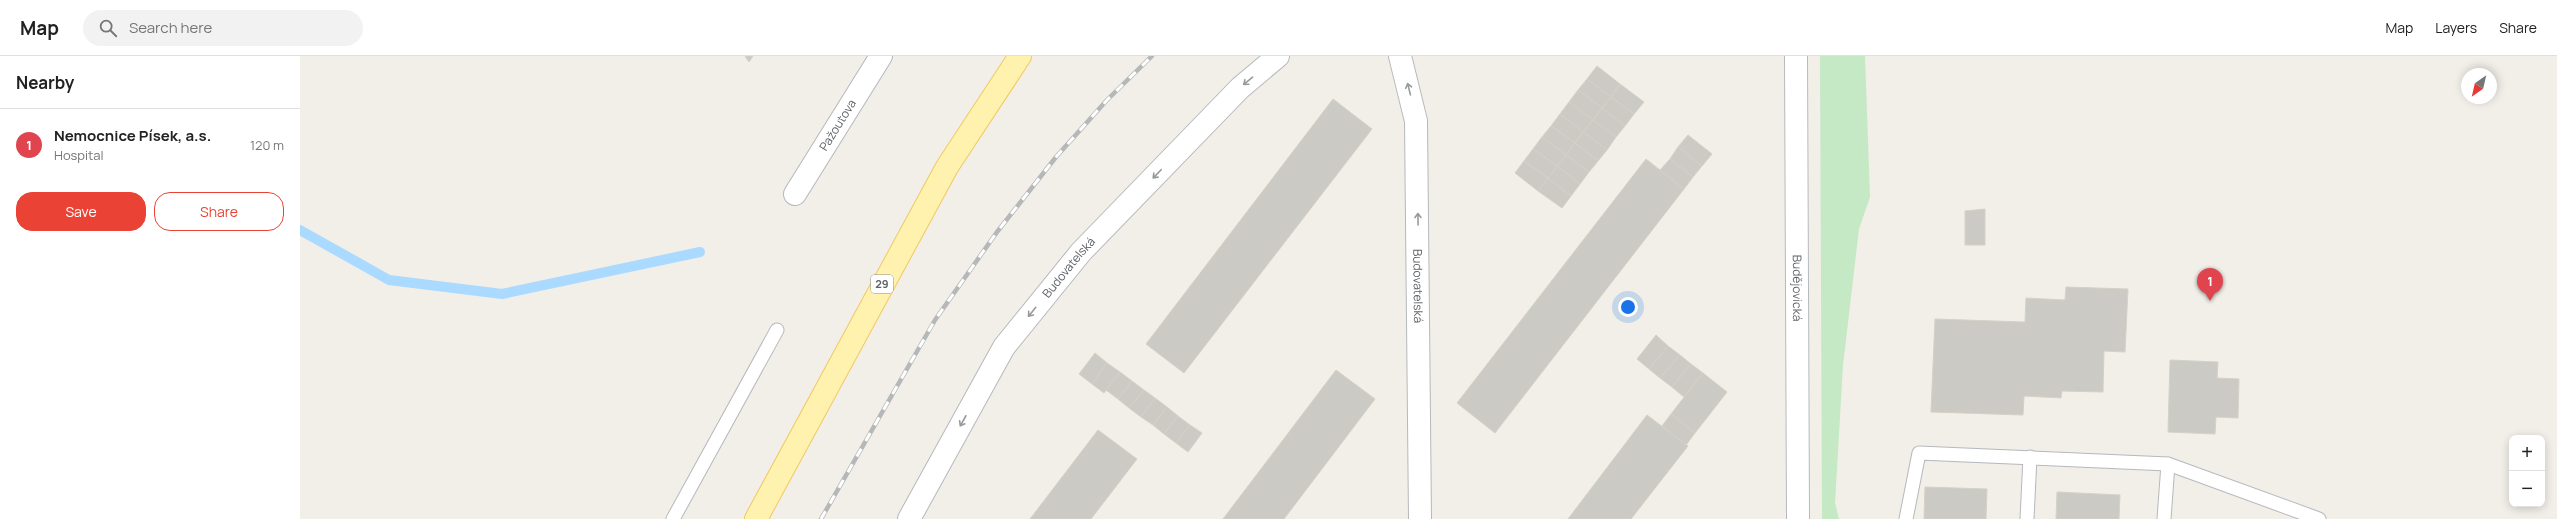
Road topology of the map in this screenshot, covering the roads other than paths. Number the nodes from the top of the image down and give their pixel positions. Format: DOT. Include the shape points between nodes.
graph roads {
  1 [pos="881,56"];
  2 [pos="1020,56"];
  3 [pos="1278,56"];
  4 [pos="1400,56"];
  5 [pos="1796,56"];
  6 [pos="795,194"];
  7 [pos="777,330"];
  8 [pos="2030,457"];
  9 [pos="2168,464"];
  10 [pos="673,519"];
  11 [pos="756,519"];
  12 [pos="909,519"];
  13 [pos="1420,519"];
  14 [pos="1798,519"];
  15 [pos="1906,519"];
  16 [pos="2027,519"];
  17 [pos="2164,519"];
  18 [pos="2319,519"];
  1 -- 6 [label="street, Pažoutova"];
  2 -- 11 [label="main road, 29" via="947,167"];
  3 -- 12 [label="street, Budovatelská, one-way" via="1240,88 1081,252 1004,347"];
  13 -- 4 [label="street, Budovatelská, one-way" via="1416,121"];
  5 -- 14 [label="street, Budějovická"];
  7 -- 10 [label="lane"];
  8 -- 9 [label="lane"];
  8 -- 15 [label="lane" via="1919,453"];
  8 -- 16 [label="lane"];
  9 -- 17 [label="lane"];
  9 -- 18 [label="lane"];
}
